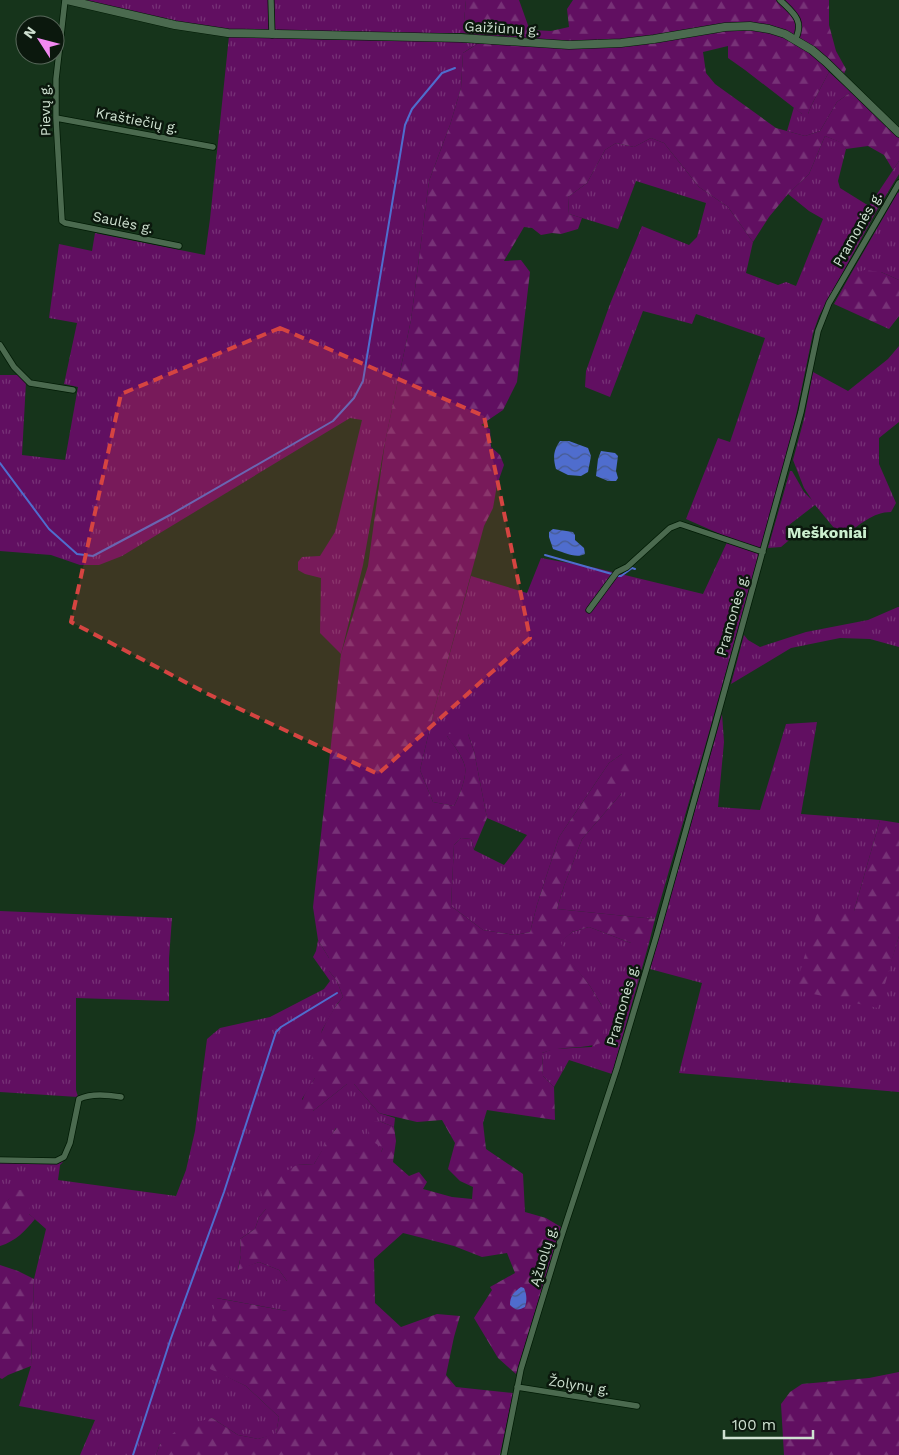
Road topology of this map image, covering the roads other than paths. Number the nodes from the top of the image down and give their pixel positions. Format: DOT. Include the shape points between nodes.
graph roads {
  1 [pos="66,0"];
  2 [pos="271,0"];
  3 [pos="780,0"];
  4 [pos="272,35"];
  5 [pos="795,40"];
  6 [pos="56,118"];
  7 [pos="899,133"];
  8 [pos="213,147"];
  9 [pos="899,183"];
  10 [pos="62,221"];
  11 [pos="178,246"];
  12 [pos="0,345"];
  13 [pos="73,390"];
  14 [pos="763,552"];
  15 [pos="588,610"];
  16 [pos="617,1068"];
  17 [pos="121,1097"];
  18 [pos="0,1160"];
  19 [pos="516,1387"];
  20 [pos="637,1406"];
  21 [pos="504,1455"];
  1 -- 4 [label="main road, Gaižiūnų g." via="175,25 228,33"];
  1 -- 6 [label="street, Pievų g." via="56,79"];
  2 -- 4 [label="street"];
  3 -- 5 [label="street" via="797,17 799,27"];
  4 -- 5 [label="main road, Gaižiūnų g." via="461,38 569,44 621,43 750,26 786,34"];
  5 -- 7 [label="main road, Gaižiūnų g." via="826,62"];
  6 -- 8 [label="street, Kraštiečių g."];
  6 -- 10 [label="street, Pievų g."];
  9 -- 14 [label="street, Pramonės g." via="829,304 818,330 801,412"];
  10 -- 11 [label="street, Saulės g."];
  12 -- 13 [label="street" via="30,383"];
  14 -- 15 [label="street" via="680,524 670,528 627,567 617,572"];
  14 -- 16 [label="street, Pramonės g."];
  16 -- 19 [label="street, Ąžuolų g."];
  17 -- 18 [label="street" via="86,1096 79,1099 64,1157 56,1161"];
  19 -- 20 [label="street, Žolynų g."];
  19 -- 21 [label="street, Ąžuolų g."];
}
